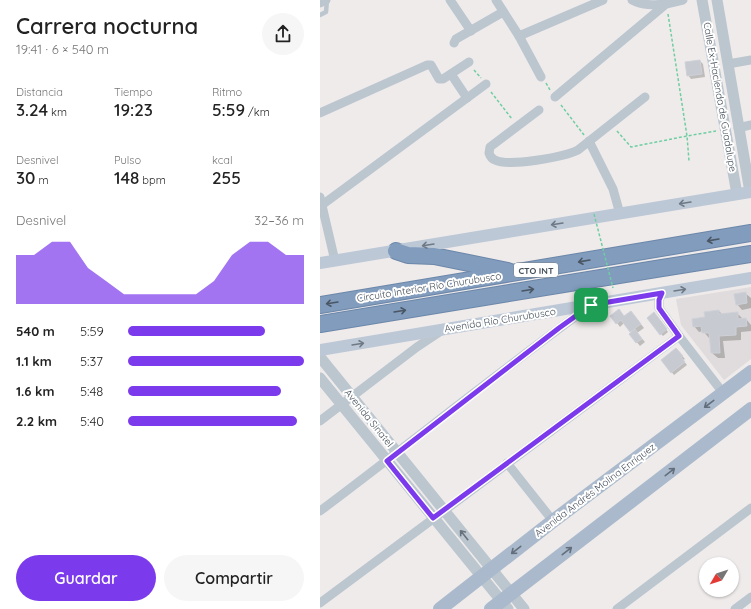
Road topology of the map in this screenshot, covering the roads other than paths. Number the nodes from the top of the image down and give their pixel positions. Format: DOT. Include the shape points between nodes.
graph roads {
  1 [pos="327,0"];
  2 [pos="450,0"];
  3 [pos="602,0"];
  4 [pos="632,0"];
  5 [pos="683,0"];
  6 [pos="702,0"];
  7 [pos="717,0"];
  8 [pos="500,1"];
  9 [pos="320,3"];
  10 [pos="666,4"];
  11 [pos="503,12"];
  12 [pos="320,15"];
  13 [pos="471,31"];
  14 [pos="519,36"];
  15 [pos="454,43"];
  16 [pos="751,60"];
  17 [pos="469,62"];
  18 [pos="728,64"];
  19 [pos="451,74"];
  20 [pos="542,77"];
  21 [pos="486,84"];
  22 [pos="555,97"];
  23 [pos="645,97"];
  24 [pos="467,98"];
  25 [pos="539,110"];
  26 [pos="320,112"];
  27 [pos="751,125"];
  28 [pos="738,128"];
  29 [pos="589,141"];
  30 [pos="750,192"];
  31 [pos="737,194"];
  32 [pos="321,201"];
  33 [pos="620,214"];
  34 [pos="751,234"];
  35 [pos="396,251"];
  36 [pos="751,254"];
  37 [pos="335,261"];
  38 [pos="320,263"];
  39 [pos="517,273"];
  40 [pos="751,278"];
  41 [pos="662,293"];
  42 [pos="320,305"];
  43 [pos="591,305"];
  44 [pos="320,324"];
  45 [pos="444,329"];
  46 [pos="679,336"];
  47 [pos="320,350"];
  48 [pos="320,357"];
  49 [pos="751,372"];
  50 [pos="320,378"];
  51 [pos="724,394"];
  52 [pos="352,397"];
  53 [pos="342,404"];
  54 [pos="751,409"];
  55 [pos="320,421"];
  56 [pos="397,453"];
  57 [pos="387,461"];
  58 [pos="507,463"];
  59 [pos="751,508"];
  60 [pos="444,510"];
  61 [pos="320,511"];
  62 [pos="433,518"];
  63 [pos="554,521"];
  64 [pos="487,573"];
  65 [pos="751,597"];
  66 [pos="320,603"];
  67 [pos="503,603"];
  68 [pos="440,609"];
  69 [pos="524,609"];
  70 [pos="617,609"];
  71 [pos="735,609"];
  1 -- 9 [label="street"];
  1 -- 12 [label="lane" via="326,12"];
  2 -- 13 [label="street"];
  3 -- 14 [label="street"];
  4 -- 10 [label="street" via="648,6"];
  5 -- 10 [label="street"];
  6 -- 31 [label="street, Calle Ex-Hacienda de Guadalupe"];
  7 -- 18 [label="street, Calle Ex-Hacienda de Guadalupe"];
  8 -- 11 [label="street"];
  10 -- 22 [label="street"];
  11 -- 13 [label="street"];
  11 -- 14 [label="street"];
  13 -- 15 [label="street" via="456,39"];
  14 -- 20 [label="street"];
  16 -- 18 [label="street"];
  17 -- 19 [label="street"];
  18 -- 28 [label="street, Calle Ex-Hacienda de Guadalupe"];
  19 -- 24 [label="street"];
  19 -- 26 [label="street" via="439,79 431,65 427,65"];
  21 -- 24 [label="street"];
  23 -- 29 [label="street"];
  24 -- 32 [label="street"];
  25 -- 29 [label="street" via="490,148 488,153 494,160 537,160 569,154"];
  27 -- 28 [label="street"];
  28 -- 30 [label="street, Calle Ex-Hacienda de Guadalupe"];
  29 -- 33 [label="street" via="613,189"];
  30 -- 31 [label="main road"];
  31 -- 33 [label="main road, one-way"];
  32 -- 37 [label="street"];
  33 -- 35 [label="main road, one-way"];
  34 -- 39 [label="highway, Circuito Interior Río Churubusco / CTO INT, one-way"];
  35 -- 37 [label="main road"];
  35 -- 39 [label="highway"];
  44 -- 36 [label="highway, Circuito Interior Río Churubusco / CTO INT, one-way"];
  37 -- 38 [label="main road"];
  39 -- 42 [label="highway, Circuito Interior Río Churubusco / CTO INT, one-way"];
  41 -- 40 [label="main road, Avenida Río Churubusco, one-way"];
  41 -- 43 [label="main road, Avenida Río Churubusco"];
  41 -- 46 [label="street" via="659,308"];
  43 -- 45 [label="main road, Avenida Río Churubusco"];
  43 -- 56 [label="street"];
  47 -- 45 [label="main road, Avenida Río Churubusco, one-way"];
  45 -- 52 [label="street"];
  46 -- 51 [label="street"];
  46 -- 58 [label="street"];
  48 -- 52 [label="street, Avenida Sinatel"];
  49 -- 51 [label="main road, Avenida Andrés Molina Enríquez"];
  50 -- 53 [label="street, Avenida Sinatel"];
  51 -- 63 [label="main road, Avenida Andrés Molina Enríquez, one-way"];
  52 -- 53 [label="street"];
  52 -- 56 [label="street, Avenida Sinatel"];
  53 -- 55 [label="street"];
  53 -- 57 [label="street, Avenida Sinatel"];
  67 -- 54 [label="main road, one-way"];
  56 -- 57 [label="street"];
  56 -- 60 [label="street, Avenida Sinatel"];
  57 -- 61 [label="street"];
  57 -- 62 [label="street, Avenida Sinatel"];
  58 -- 60 [label="street"];
  58 -- 63 [label="street"];
  59 -- 70 [label="street"];
  60 -- 62 [label="street"];
  64 -- 60 [label="street, Avenida Sinatel, one-way"];
  62 -- 64 [label="street, Avenida Sinatel"];
  62 -- 66 [label="street"];
  63 -- 64 [label="main road, Avenida Andrés Molina Enríquez, one-way"];
  64 -- 67 [label="street, Avenida Sinatel"];
  64 -- 68 [label="main road, Avenida Andrés Molina Enríquez"];
  65 -- 71 [label="street"];
  67 -- 69 [label="street, Avenida Sinatel"];
}
